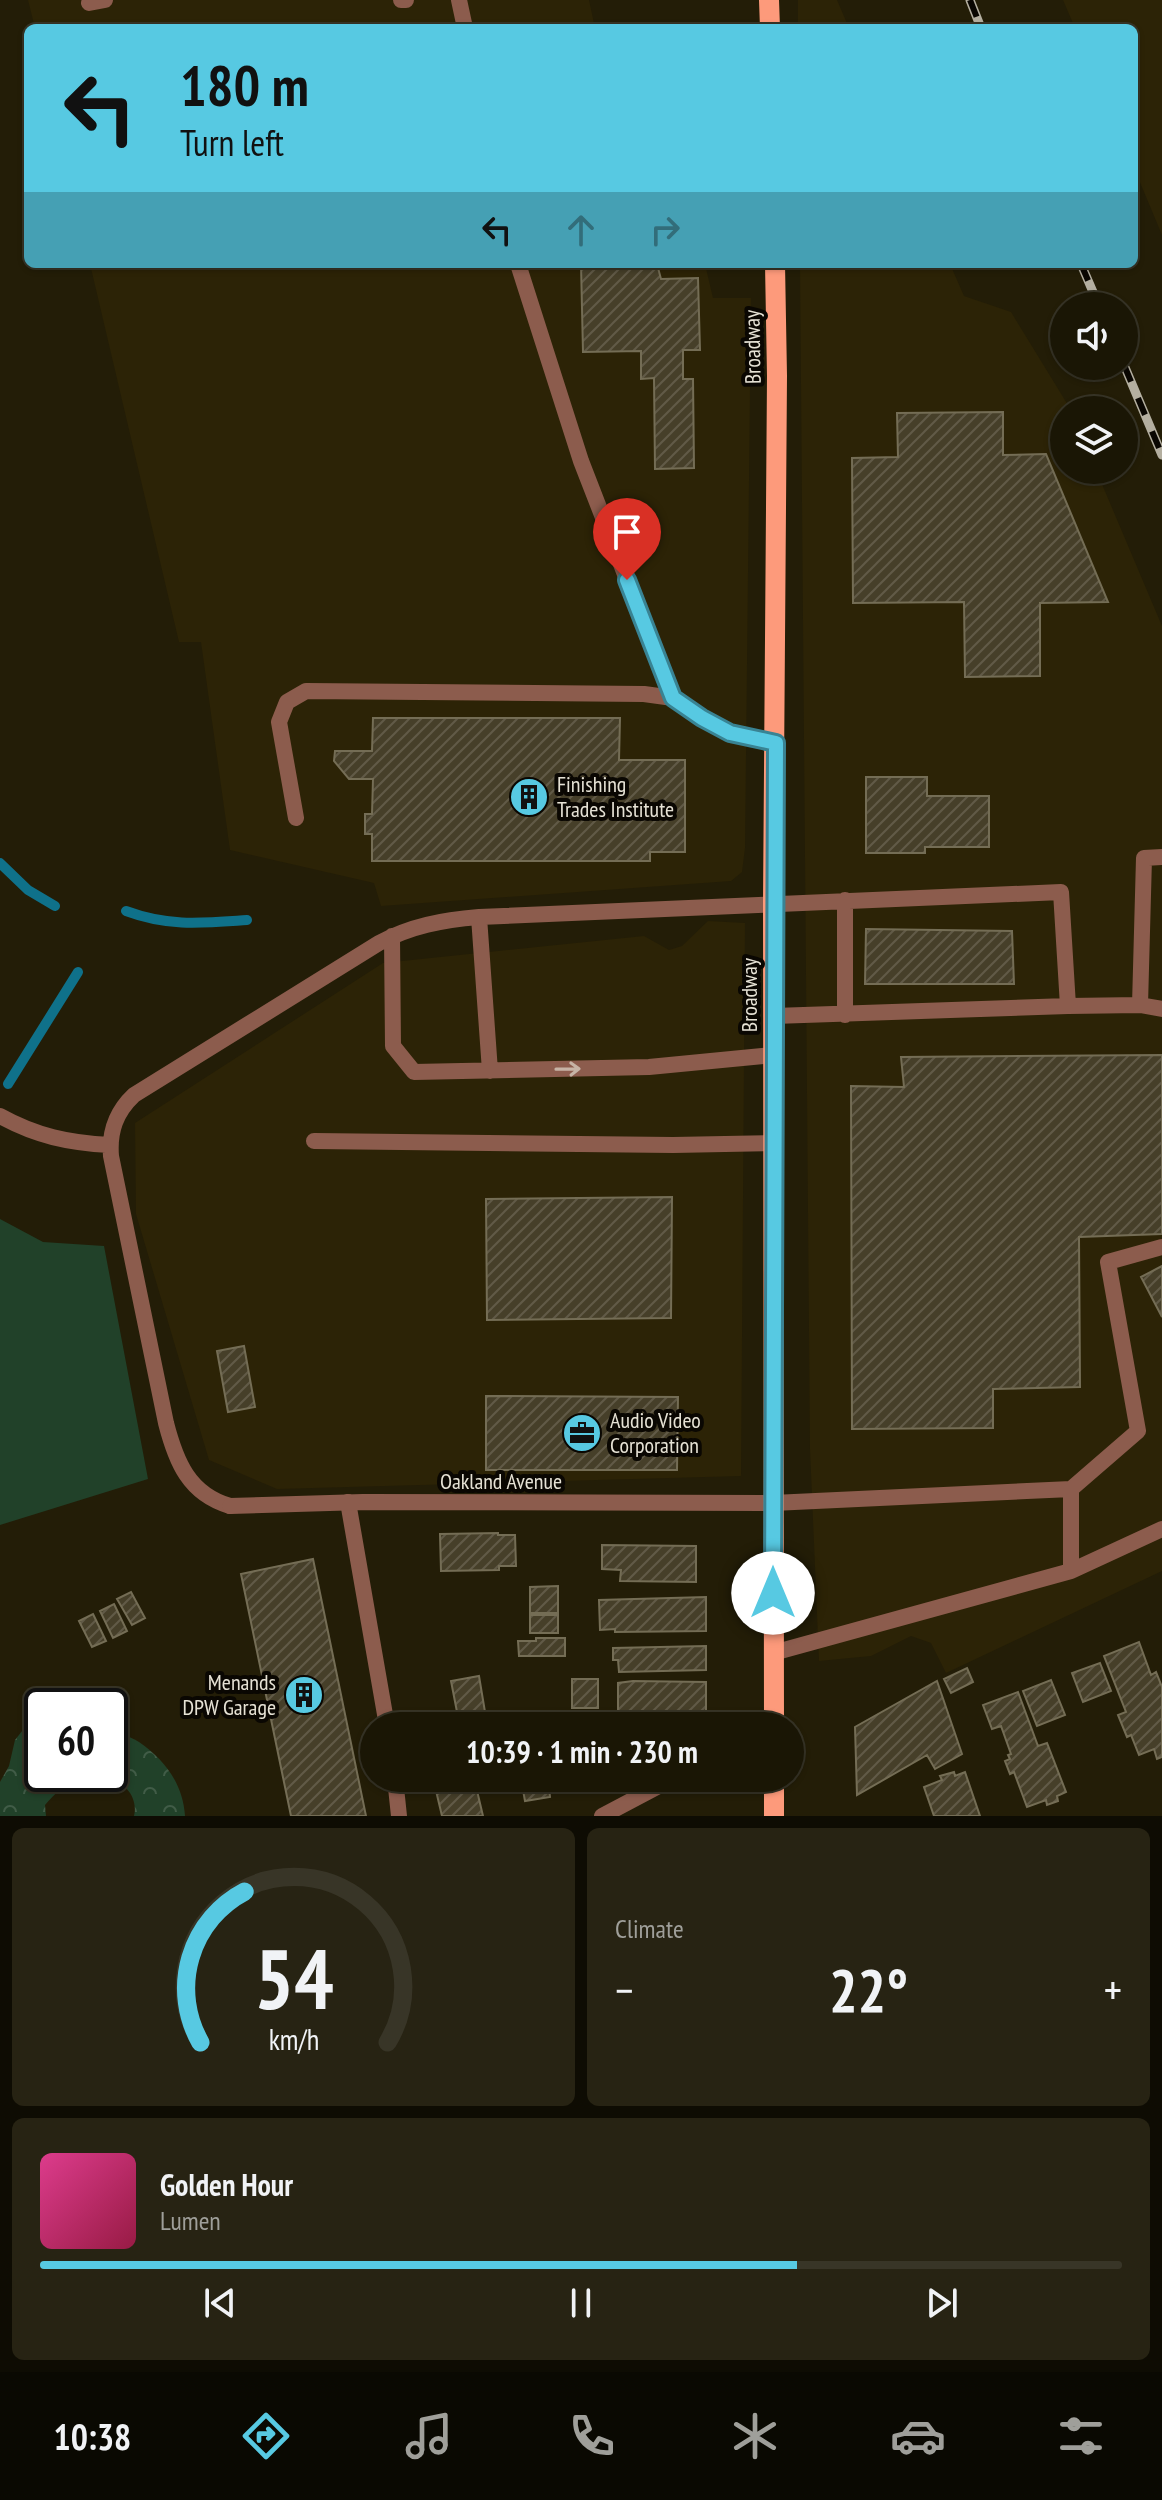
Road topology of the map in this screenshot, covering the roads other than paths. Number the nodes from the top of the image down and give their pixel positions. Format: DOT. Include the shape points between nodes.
graph roads {
  1 [pos="459,0"];
  2 [pos="769,0"];
  3 [pos="464,24"];
  4 [pos="770,24"];
  5 [pos="519,268"];
  6 [pos="775,268"];
  7 [pos="673,698"];
  8 [pos="776,743"];
  9 [pos="296,818"];
  10 [pos="1162,857"];
  11 [pos="845,900"];
  12 [pos="773,903"];
  13 [pos="479,917"];
  14 [pos="392,936"];
  15 [pos="1140,1005"];
  16 [pos="1068,1006"];
  17 [pos="1162,1009"];
  18 [pos="845,1015"];
  19 [pos="774,1016"];
  20 [pos="773,1055"];
  21 [pos="490,1071"];
  22 [pos="0,1116"];
  23 [pos="314,1141"];
  24 [pos="774,1143"];
  25 [pos="110,1145"];
  26 [pos="1162,1247"];
  27 [pos="1071,1489"];
  28 [pos="348,1502"];
  29 [pos="773,1503"];
  30 [pos="1162,1529"];
  31 [pos="1071,1571"];
  32 [pos="773,1653"];
  33 [pos="385,1712"];
  34 [pos="774,1712"];
  35 [pos="396,1792"];
  36 [pos="647,1792"];
  37 [pos="774,1792"];
  38 [pos="399,1816"];
  39 [pos="602,1816"];
  40 [pos="774,1816"];
  1 -- 3 [label="street"];
  2 -- 4 [label="main road"];
  5 -- 7 [label="street" via="581,461"];
  6 -- 8 [label="main road, Broadway"];
  7 -- 8 [label="street" via="730,733"];
  7 -- 9 [label="street" via="602,693 299,693 287,702 279,722"];
  8 -- 12 [label="main road, Broadway"];
  10 -- 15 [label="street" via="1144,858"];
  11 -- 12 [label="street"];
  11 -- 16 [label="street" via="1061,892"];
  11 -- 18 [label="street"];
  12 -- 13 [label="street"];
  12 -- 19 [label="main road, Broadway"];
  13 -- 14 [label="street" via="433,922"];
  13 -- 21 [label="street"];
  14 -- 21 [label="street" via="393,1046 414,1072"];
  14 -- 25 [label="street" via="134,1095 119,1112"];
  15 -- 16 [label="street"];
  15 -- 17 [label="street"];
  16 -- 18 [label="street"];
  18 -- 19 [label="street"];
  19 -- 20 [label="main road, Broadway"];
  21 -- 20 [label="street, one-way" via="649,1067"];
  20 -- 24 [label="main road, Broadway"];
  22 -- 25 [label="street" via="39,1135"];
  23 -- 24 [label="street"];
  24 -- 29 [label="main road, Broadway"];
  25 -- 28 [label="street, Oakland Avenue" via="174,1453 185,1475 198,1489 230,1506"];
  26 -- 27 [label="street" via="1108,1262 1138,1431"];
  27 -- 29 [label="street, Oakland Avenue"];
  27 -- 31 [label="street"];
  28 -- 29 [label="street, Oakland Avenue"];
  28 -- 33 [label="street"];
  29 -- 32 [label="main road, Broadway"];
  30 -- 31 [label="street"];
  31 -- 32 [label="street"];
  32 -- 34 [label="main road, Broadway"];
  35 -- 38 [label="street"];
  36 -- 39 [label="street"];
  37 -- 40 [label="main road"];
}
